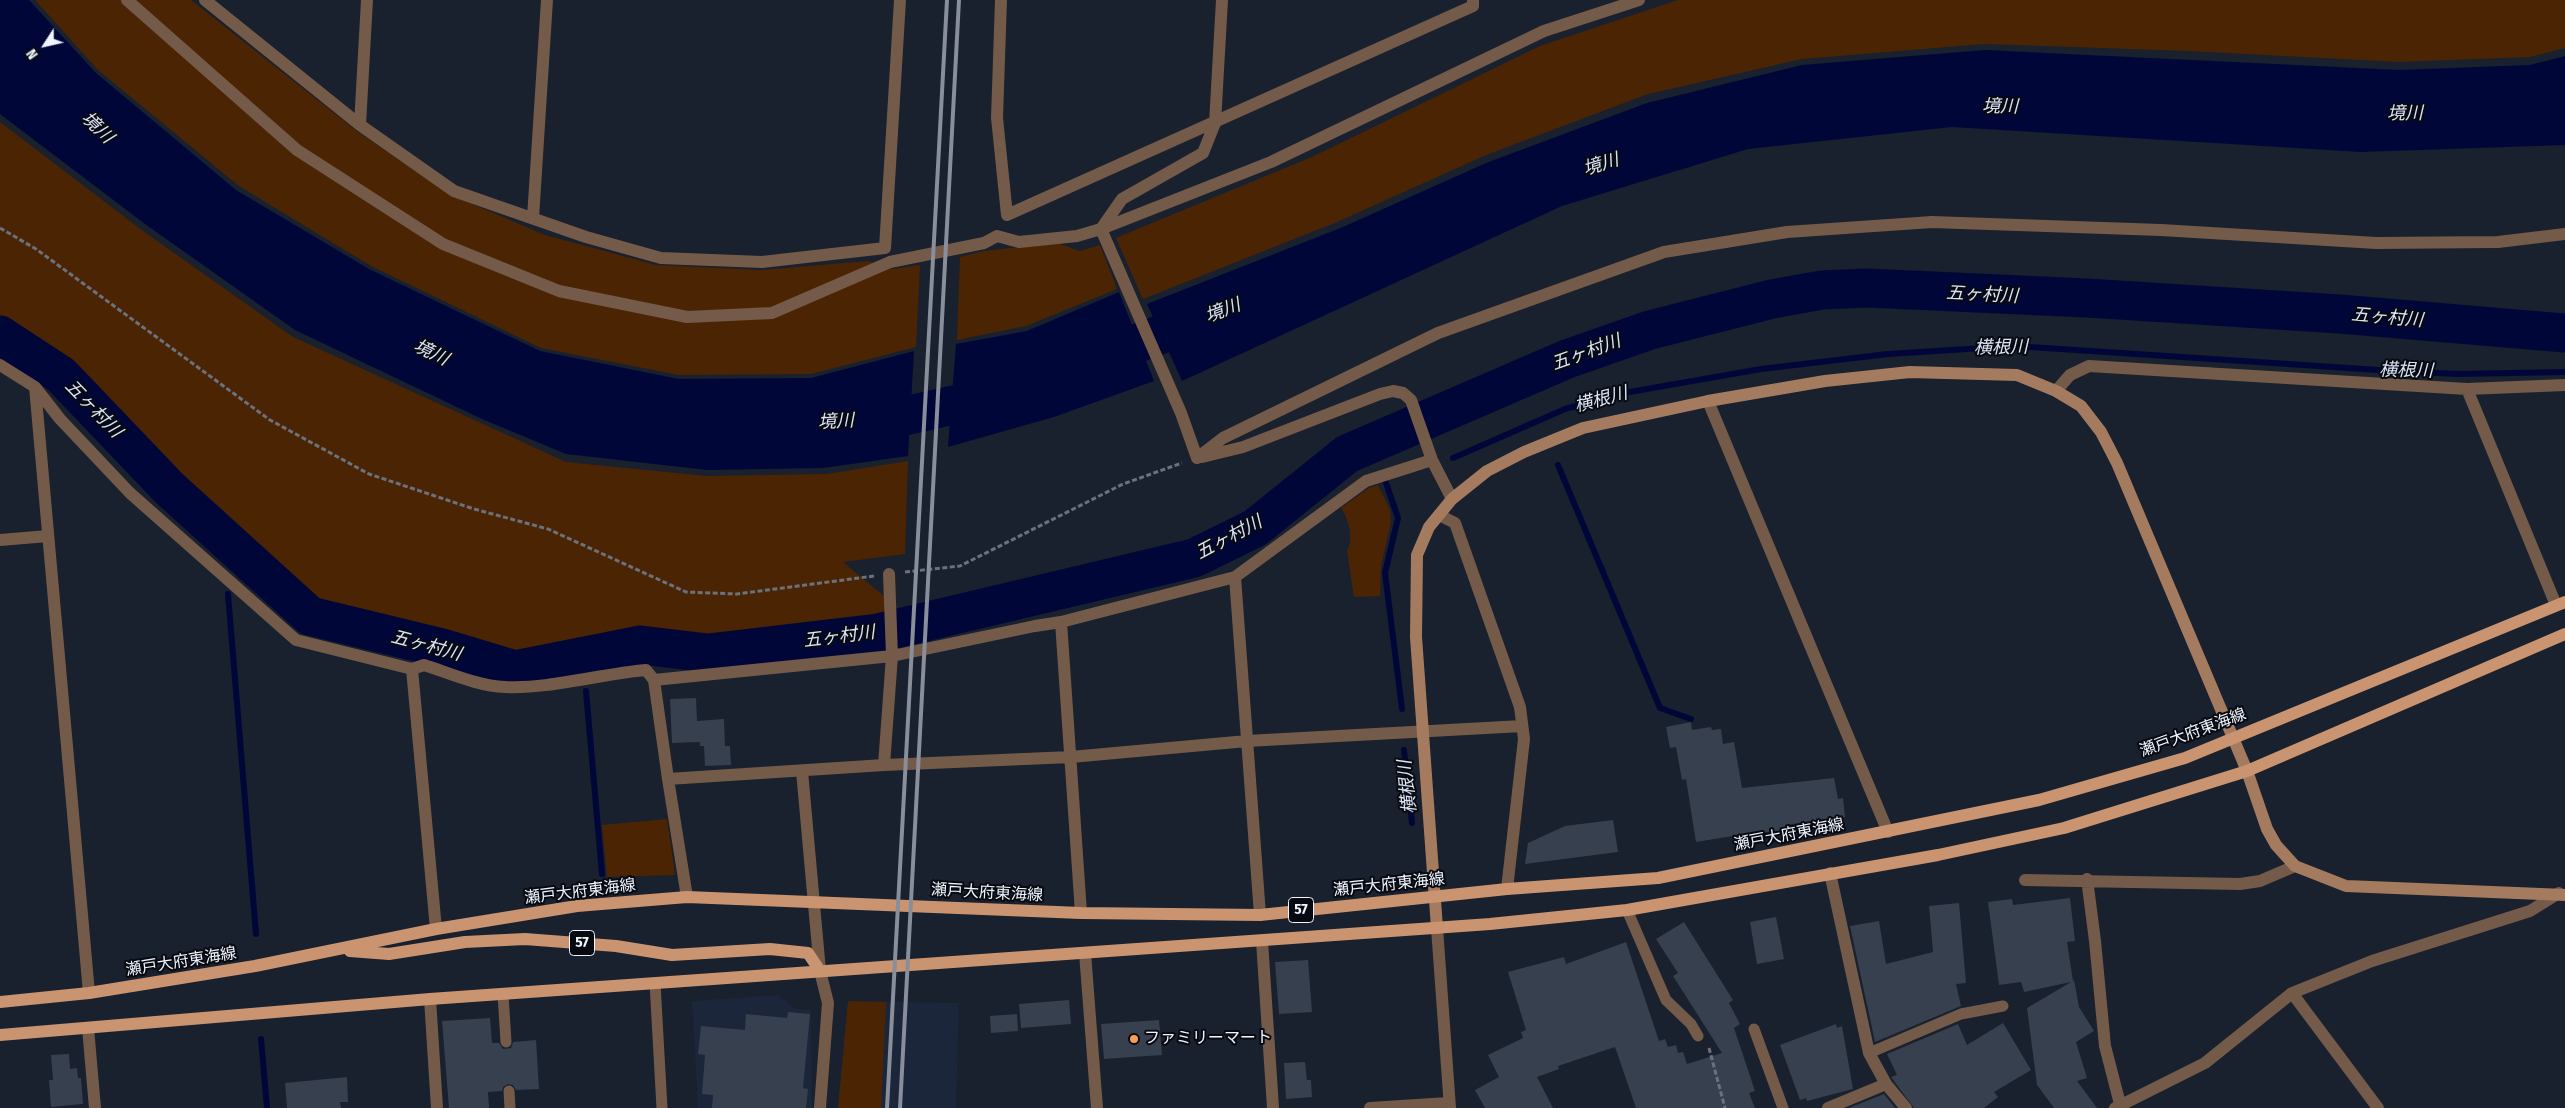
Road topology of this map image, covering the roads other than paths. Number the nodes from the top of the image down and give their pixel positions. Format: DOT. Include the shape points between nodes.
graph roads {
  1 [pos="127,0"];
  2 [pos="206,0"];
  3 [pos="368,0"];
  4 [pos="546,0"];
  5 [pos="900,0"];
  6 [pos="1001,0"];
  7 [pos="1222,0"];
  8 [pos="1473,0"];
  9 [pos="1639,0"];
  10 [pos="1215,123"];
  11 [pos="360,126"];
  12 [pos="1007,215"];
  13 [pos="533,218"];
  14 [pos="1101,230"];
  15 [pos="2565,234"];
  16 [pos="997,236"];
  17 [pos="885,248"];
  18 [pos="890,262"];
  19 [pos="0,365"];
  20 [pos="2565,385"];
  21 [pos="35,387"];
  22 [pos="2467,389"];
  23 [pos="2056,391"];
  24 [pos="1708,401"];
  25 [pos="1431,456"];
  26 [pos="1197,458"];
  27 [pos="1452,499"];
  28 [pos="1439,515"];
  29 [pos="48,536"];
  30 [pos="0,540"];
  31 [pos="889,574"];
  32 [pos="1235,577"];
  33 [pos="2560,604"];
  34 [pos="1061,622"];
  35 [pos="2565,634"];
  36 [pos="892,655"];
  37 [pos="412,670"];
  38 [pos="654,680"];
  39 [pos="1522,726"];
  40 [pos="1422,732"];
  41 [pos="2232,737"];
  42 [pos="1247,741"];
  43 [pos="1070,757"];
  44 [pos="884,765"];
  45 [pos="802,770"];
  46 [pos="2247,771"];
  47 [pos="668,779"];
  48 [pos="1888,832"];
  49 [pos="2295,866"];
  50 [pos="1830,873"];
  51 [pos="2087,879"];
  52 [pos="2025,880"];
  53 [pos="1507,889"];
  54 [pos="2562,894"];
  55 [pos="1434,896"];
  56 [pos="686,897"];
  57 [pos="814,901"];
  58 [pos="1627,910"];
  59 [pos="1081,913"];
  60 [pos="1260,915"];
  61 [pos="1437,928"];
  62 [pos="436,929"];
  63 [pos="1262,941"];
  64 [pos="335,950"];
  65 [pos="1085,953"];
  66 [pos="820,971"];
  67 [pos="656,983"];
  68 [pos="89,993"];
  69 [pos="2292,993"];
  70 [pos="504,994"];
  71 [pos="430,999"];
  72 [pos="0,1002"];
  73 [pos="2003,1006"];
  74 [pos="88,1028"];
  75 [pos="1754,1030"];
  76 [pos="0,1035"];
  77 [pos="1698,1036"];
  78 [pos="506,1042"];
  79 [pos="1869,1053"];
  80 [pos="1886,1084"];
  81 [pos="509,1091"];
  82 [pos="1449,1106"];
  83 [pos="2118,1106"];
  84 [pos="95,1108"];
  85 [pos="437,1108"];
  86 [pos="510,1108"];
  87 [pos="662,1108"];
  88 [pos="820,1108"];
  89 [pos="1097,1108"];
  90 [pos="1273,1108"];
  91 [pos="1370,1108"];
  92 [pos="1783,1108"];
  93 [pos="1828,1108"];
  94 [pos="1906,1108"];
  95 [pos="2378,1108"];
  1 -- 18 [label="street" via="296,150 443,244 559,291 687,317 772,312"];
  2 -- 11 [label="street"];
  3 -- 11 [label="street"];
  4 -- 13 [label="street"];
  5 -- 17 [label="street"];
  6 -- 12 [label="street" via="996,118"];
  7 -- 10 [label="street"];
  8 -- 10 [label="street" via="1472,6"];
  9 -- 14 [label="street" via="1544,31 1271,162"];
  10 -- 12 [label="street"];
  10 -- 14 [label="street" via="1203,153 1122,199"];
  11 -- 13 [label="street" via="454,191"];
  12 -- 16 [label="street"];
  13 -- 17 [label="street" via="661,258 762,262"];
  14 -- 16 [label="street" via="1019,242"];
  14 -- 26 [label="street" via="1181,413"];
  15 -- 26 [label="street" via="2498,242 2376,243 2162,230 1932,222 1787,232 1664,252 1438,333 1223,438"];
  16 -- 18 [label="street" via="984,244"];
  17 -- 18 [label="street"];
  19 -- 21 [label="street"];
  20 -- 22 [label="street"];
  21 -- 29 [label="street"];
  21 -- 37 [label="street" via="60,419 130,493 296,640"];
  22 -- 23 [label="street" via="2089,366 2070,375"];
  22 -- 33 [label="street"];
  23 -- 24 [label="street" via="2017,375 1910,372"];
  23 -- 41 [label="street" via="2080,406 2101,432 2117,463"];
  24 -- 27 [label="street" via="1583,428 1549,441 1487,471"];
  24 -- 48 [label="street"];
  25 -- 26 [label="street" via="1411,400 1393,391 1243,447"];
  25 -- 27 [label="street"];
  25 -- 32 [label="street" via="1366,481"];
  27 -- 28 [label="street"];
  28 -- 39 [label="street" via="1455,523 1520,707"];
  28 -- 40 [label="street" via="1429,527 1418,555 1416,637"];
  29 -- 30 [label="street"];
  29 -- 68 [label="street"];
  31 -- 36 [label="street"];
  32 -- 34 [label="street"];
  32 -- 42 [label="street"];
  33 -- 41 [label="main road, 瀬戸大府東海線 / 57"];
  34 -- 36 [label="street"];
  34 -- 43 [label="street"];
  35 -- 46 [label="main road, 57"];
  36 -- 38 [label="street"];
  36 -- 44 [label="street"];
  37 -- 38 [label="street" via="424,665 503,687 646,670"];
  37 -- 62 [label="street"];
  38 -- 47 [label="street"];
  39 -- 40 [label="street"];
  39 -- 53 [label="street" via="1524,739"];
  40 -- 42 [label="street"];
  40 -- 55 [label="street"];
  41 -- 46 [label="street"];
  41 -- 48 [label="main road, 瀬戸大府東海線 / 57" via="2184,758 2039,800"];
  42 -- 43 [label="street"];
  42 -- 60 [label="street"];
  43 -- 44 [label="street"];
  43 -- 59 [label="street"];
  44 -- 45 [label="street"];
  45 -- 47 [label="street"];
  45 -- 57 [label="street"];
  46 -- 49 [label="street" via="2267,829"];
  46 -- 50 [label="main road, 57" via="2064,828 1938,855"];
  47 -- 56 [label="street"];
  48 -- 53 [label="main road, 瀬戸大府東海線 / 57" via="1658,878"];
  49 -- 51 [label="street" via="2260,881 2240,884"];
  49 -- 54 [label="street" via="2346,886"];
  50 -- 58 [label="main road, 57"];
  50 -- 79 [label="street"];
  51 -- 52 [label="street"];
  51 -- 83 [label="street" via="2105,1046"];
  53 -- 55 [label="main road, 瀬戸大府東海線 / 57"];
  54 -- 69 [label="street" via="2530,911 2372,961"];
  55 -- 60 [label="main road, 瀬戸大府東海線 / 57"];
  55 -- 61 [label="street"];
  56 -- 57 [label="main road, 瀬戸大府東海線 / 57"];
  56 -- 62 [label="main road, 瀬戸大府東海線 / 57" via="577,906"];
  57 -- 59 [label="main road, 瀬戸大府東海線 / 57"];
  57 -- 66 [label="street"];
  58 -- 61 [label="main road, 57"];
  58 -- 77 [label="lane" via="1666,1000 1691,1024"];
  59 -- 60 [label="main road, 瀬戸大府東海線 / 57"];
  61 -- 63 [label="main road, 57"];
  61 -- 82 [label="street"];
  62 -- 64 [label="main road, 瀬戸大府東海線 / 57"];
  63 -- 65 [label="main road, 57"];
  63 -- 90 [label="street"];
  64 -- 66 [label="main road, 57" via="389,954 465,942 526,938 672,955 770,949 808,952"];
  64 -- 68 [label="main road, 瀬戸大府東海線 / 57"];
  65 -- 66 [label="main road, 57"];
  65 -- 89 [label="street"];
  66 -- 67 [label="main road, 57"];
  66 -- 88 [label="street" via="828,1003"];
  67 -- 70 [label="main road, 57"];
  67 -- 87 [label="lane"];
  68 -- 72 [label="main road, 瀬戸大府東海線 / 57"];
  69 -- 83 [label="street" via="2205,1063"];
  69 -- 95 [label="street"];
  70 -- 71 [label="main road, 57"];
  70 -- 78 [label="lane"];
  71 -- 74 [label="main road, 57"];
  71 -- 85 [label="street"];
  73 -- 79 [label="lane" via="1962,1014"];
  74 -- 76 [label="main road, 57"];
  74 -- 84 [label="street"];
  75 -- 92 [label="lane"];
  79 -- 80 [label="street"];
  80 -- 93 [label="street"];
  80 -- 94 [label="street"];
  81 -- 86 [label="lane"];
  82 -- 91 [label="street"];
}
